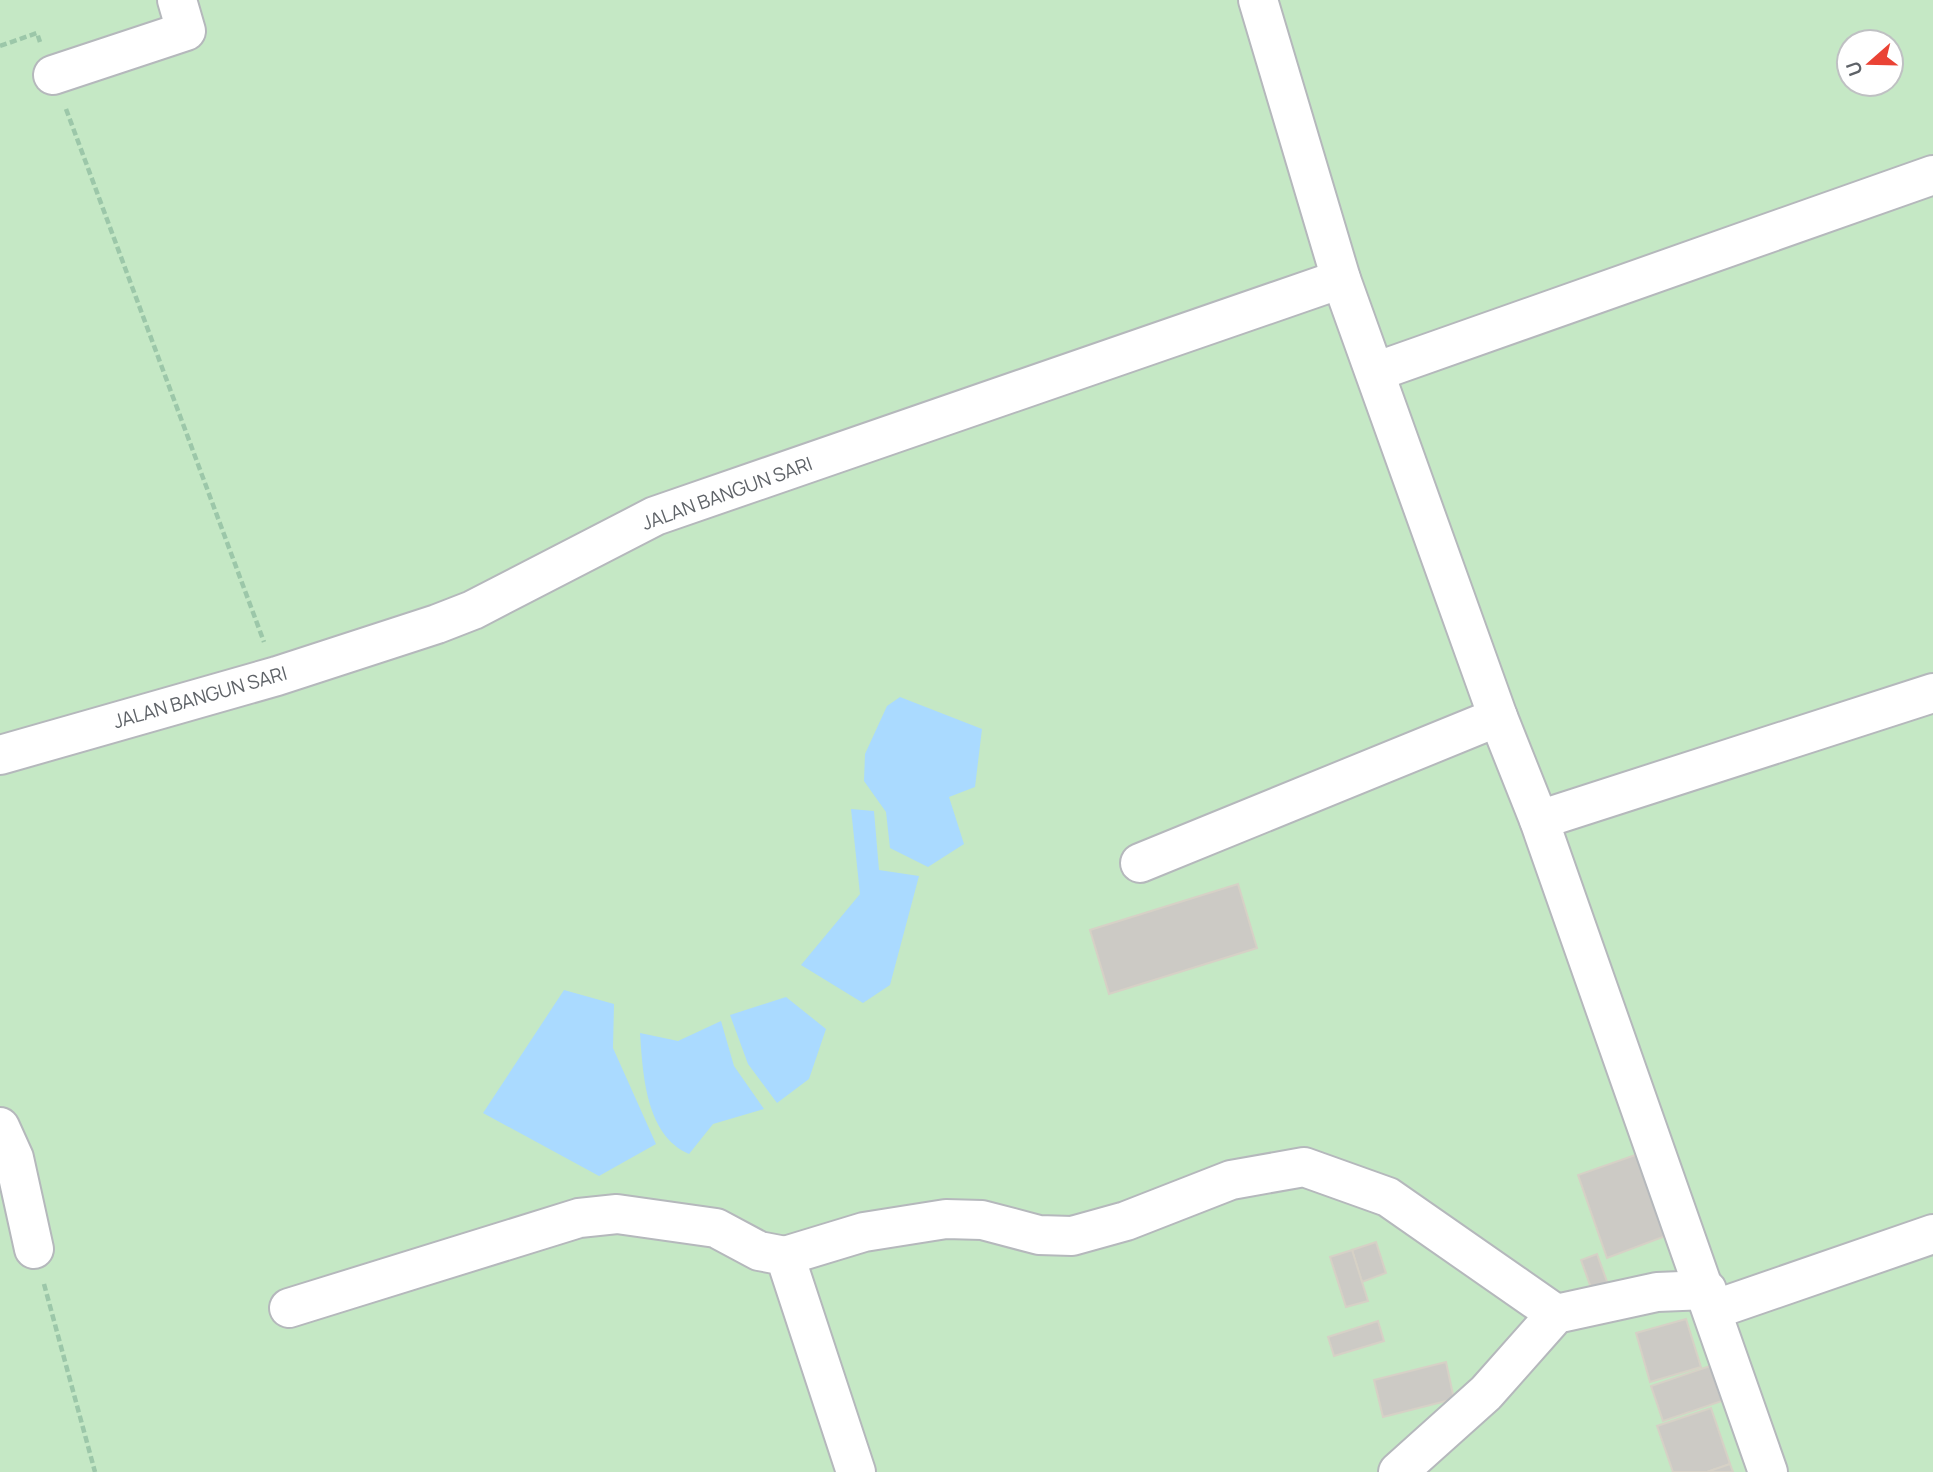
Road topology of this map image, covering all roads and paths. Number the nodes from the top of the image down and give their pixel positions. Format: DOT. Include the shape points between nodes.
graph roads {
  1 [pos="177,0"];
  2 [pos="1258,0"];
  3 [pos="0,46"];
  4 [pos="53,75"];
  5 [pos="1933,175"];
  6 [pos="1341,279"];
  7 [pos="1375,372"];
  8 [pos="277,676"];
  9 [pos="1933,692"];
  10 [pos="1498,717"];
  11 [pos="0,755"];
  12 [pos="1539,820"];
  13 [pos="1140,863"];
  14 [pos="0,1126"];
  15 [pos="1933,1234"];
  16 [pos="34,1249"];
  17 [pos="785,1256"];
  18 [pos="1710,1300"];
  19 [pos="289,1308"];
  20 [pos="1556,1314"];
  21 [pos="95,1472"];
  22 [pos="856,1472"];
  23 [pos="1398,1472"];
  24 [pos="1768,1472"];
  1 -- 4 [label="street" via="186,32"];
  2 -- 6 [label="street"];
  3 -- 4 [label="path" via="37,33"];
  4 -- 8 [label="path"];
  5 -- 7 [label="street"];
  6 -- 7 [label="street"];
  6 -- 8 [label="street, JALAN BANGUN SARI" via="655,516 461,615"];
  7 -- 10 [label="street"];
  8 -- 11 [label="street, JALAN BANGUN SARI"];
  9 -- 12 [label="street"];
  10 -- 12 [label="street"];
  10 -- 13 [label="street"];
  12 -- 18 [label="street"];
  14 -- 16 [label="street" via="14,1158"];
  15 -- 18 [label="street"];
  16 -- 21 [label="path"];
  17 -- 19 [label="street" via="759,1251 716,1228 603,1215 579,1218"];
  17 -- 20 [label="street" via="864,1232 946,1219 982,1220 1039,1235 1072,1237 1126,1222 1231,1180 1304,1167 1388,1197"];
  17 -- 22 [label="street"];
  18 -- 20 [label="street" via="1657,1292"];
  18 -- 24 [label="street"];
  20 -- 23 [label="street" via="1486,1393"];
}
